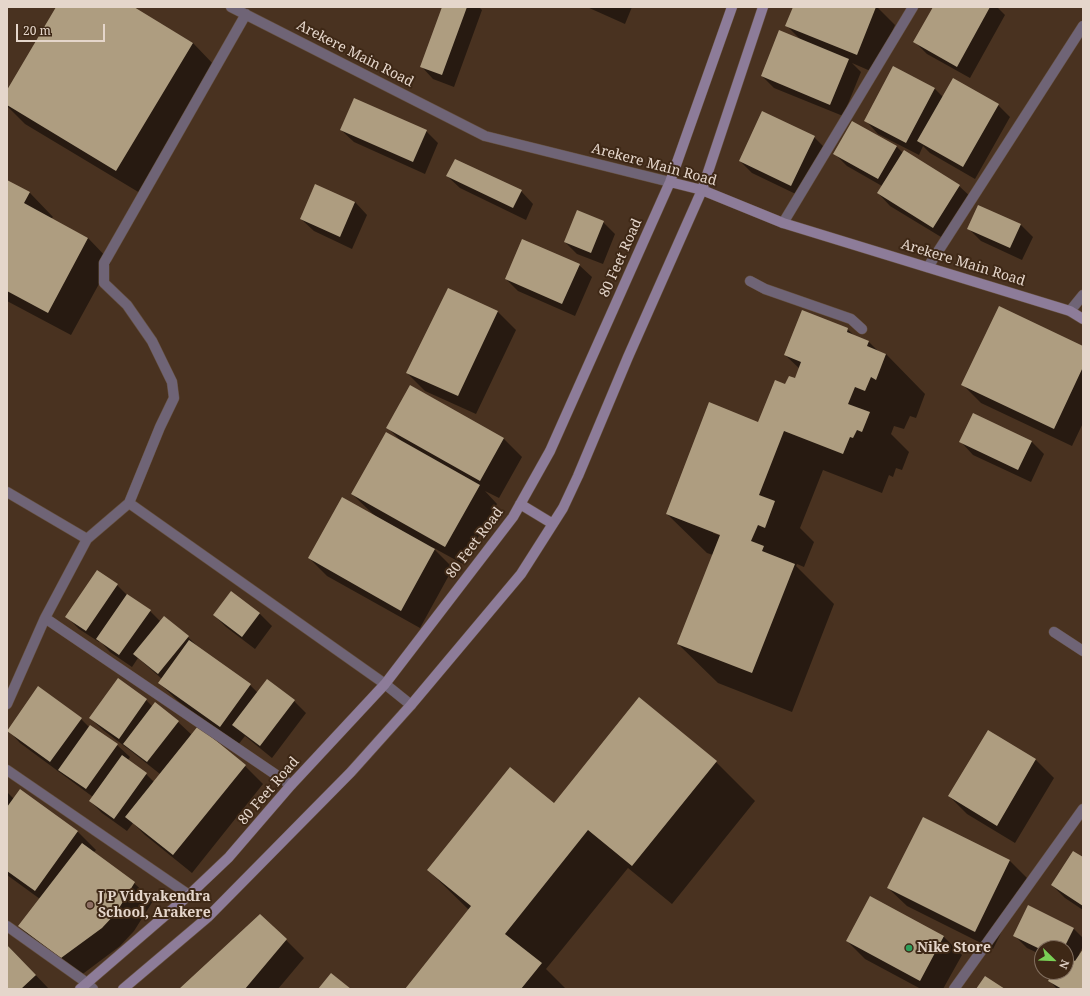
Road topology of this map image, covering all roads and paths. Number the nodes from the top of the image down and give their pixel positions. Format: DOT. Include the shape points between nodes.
graph roads {
  1 [pos="231,7"];
  2 [pos="732,7"];
  3 [pos="763,7"];
  4 [pos="913,7"];
  5 [pos="246,14"];
  6 [pos="1083,26"];
  7 [pos="670,182"];
  8 [pos="702,190"];
  9 [pos="783,223"];
  10 [pos="928,267"];
  11 [pos="750,281"];
  12 [pos="1083,295"];
  13 [pos="1070,311"];
  14 [pos="1083,319"];
  15 [pos="862,329"];
  16 [pos="7,492"];
  17 [pos="129,504"];
  18 [pos="520,504"];
  19 [pos="553,524"];
  20 [pos="87,539"];
  21 [pos="45,618"];
  22 [pos="1054,632"];
  23 [pos="1083,651"];
  24 [pos="385,684"];
  25 [pos="7,704"];
  26 [pos="411,705"];
  27 [pos="7,770"];
  28 [pos="291,785"];
  29 [pos="1083,810"];
  30 [pos="189,895"];
  31 [pos="7,926"];
  32 [pos="87,987"];
  33 [pos="123,989"];
  34 [pos="954,989"];
  1 -- 5 [label="street, Arekere Main Road"];
  2 -- 7 [label="main road, 80 Feet Road"];
  3 -- 8 [label="main road"];
  4 -- 9 [label="street"];
  5 -- 7 [label="street, Arekere Main Road" via="485,136"];
  5 -- 17 [label="street" via="104,263 104,283 127,305 152,341 172,382 174,398"];
  6 -- 10 [label="street"];
  7 -- 8 [label="main road, Arekere Main Road"];
  7 -- 18 [label="main road, 80 Feet Road" via="550,451"];
  8 -- 9 [label="main road, Arekere Main Road"];
  8 -- 19 [label="main road" via="578,476"];
  9 -- 10 [label="main road, Arekere Main Road"];
  10 -- 13 [label="main road, Arekere Main Road"];
  11 -- 15 [label="street" via="851,319"];
  12 -- 13 [label="street"];
  13 -- 14 [label="main road, Arekere Main Road"];
  16 -- 20 [label="street"];
  17 -- 20 [label="street"];
  17 -- 24 [label="street"];
  18 -- 19 [label="main road"];
  18 -- 24 [label="main road, 80 Feet Road" via="513,517"];
  19 -- 26 [label="main road" via="521,574"];
  20 -- 21 [label="street"];
  21 -- 25 [label="street"];
  21 -- 28 [label="street"];
  22 -- 23 [label="street"];
  24 -- 26 [label="street"];
  24 -- 28 [label="main road, 80 Feet Road"];
  26 -- 33 [label="main road" via="351,772 208,917"];
  27 -- 30 [label="street"];
  28 -- 30 [label="main road, 80 Feet Road" via="229,857"];
  29 -- 34 [label="street"];
  30 -- 32 [label="main road, 80 Feet Road"];
  31 -- 32 [label="street"];
}
